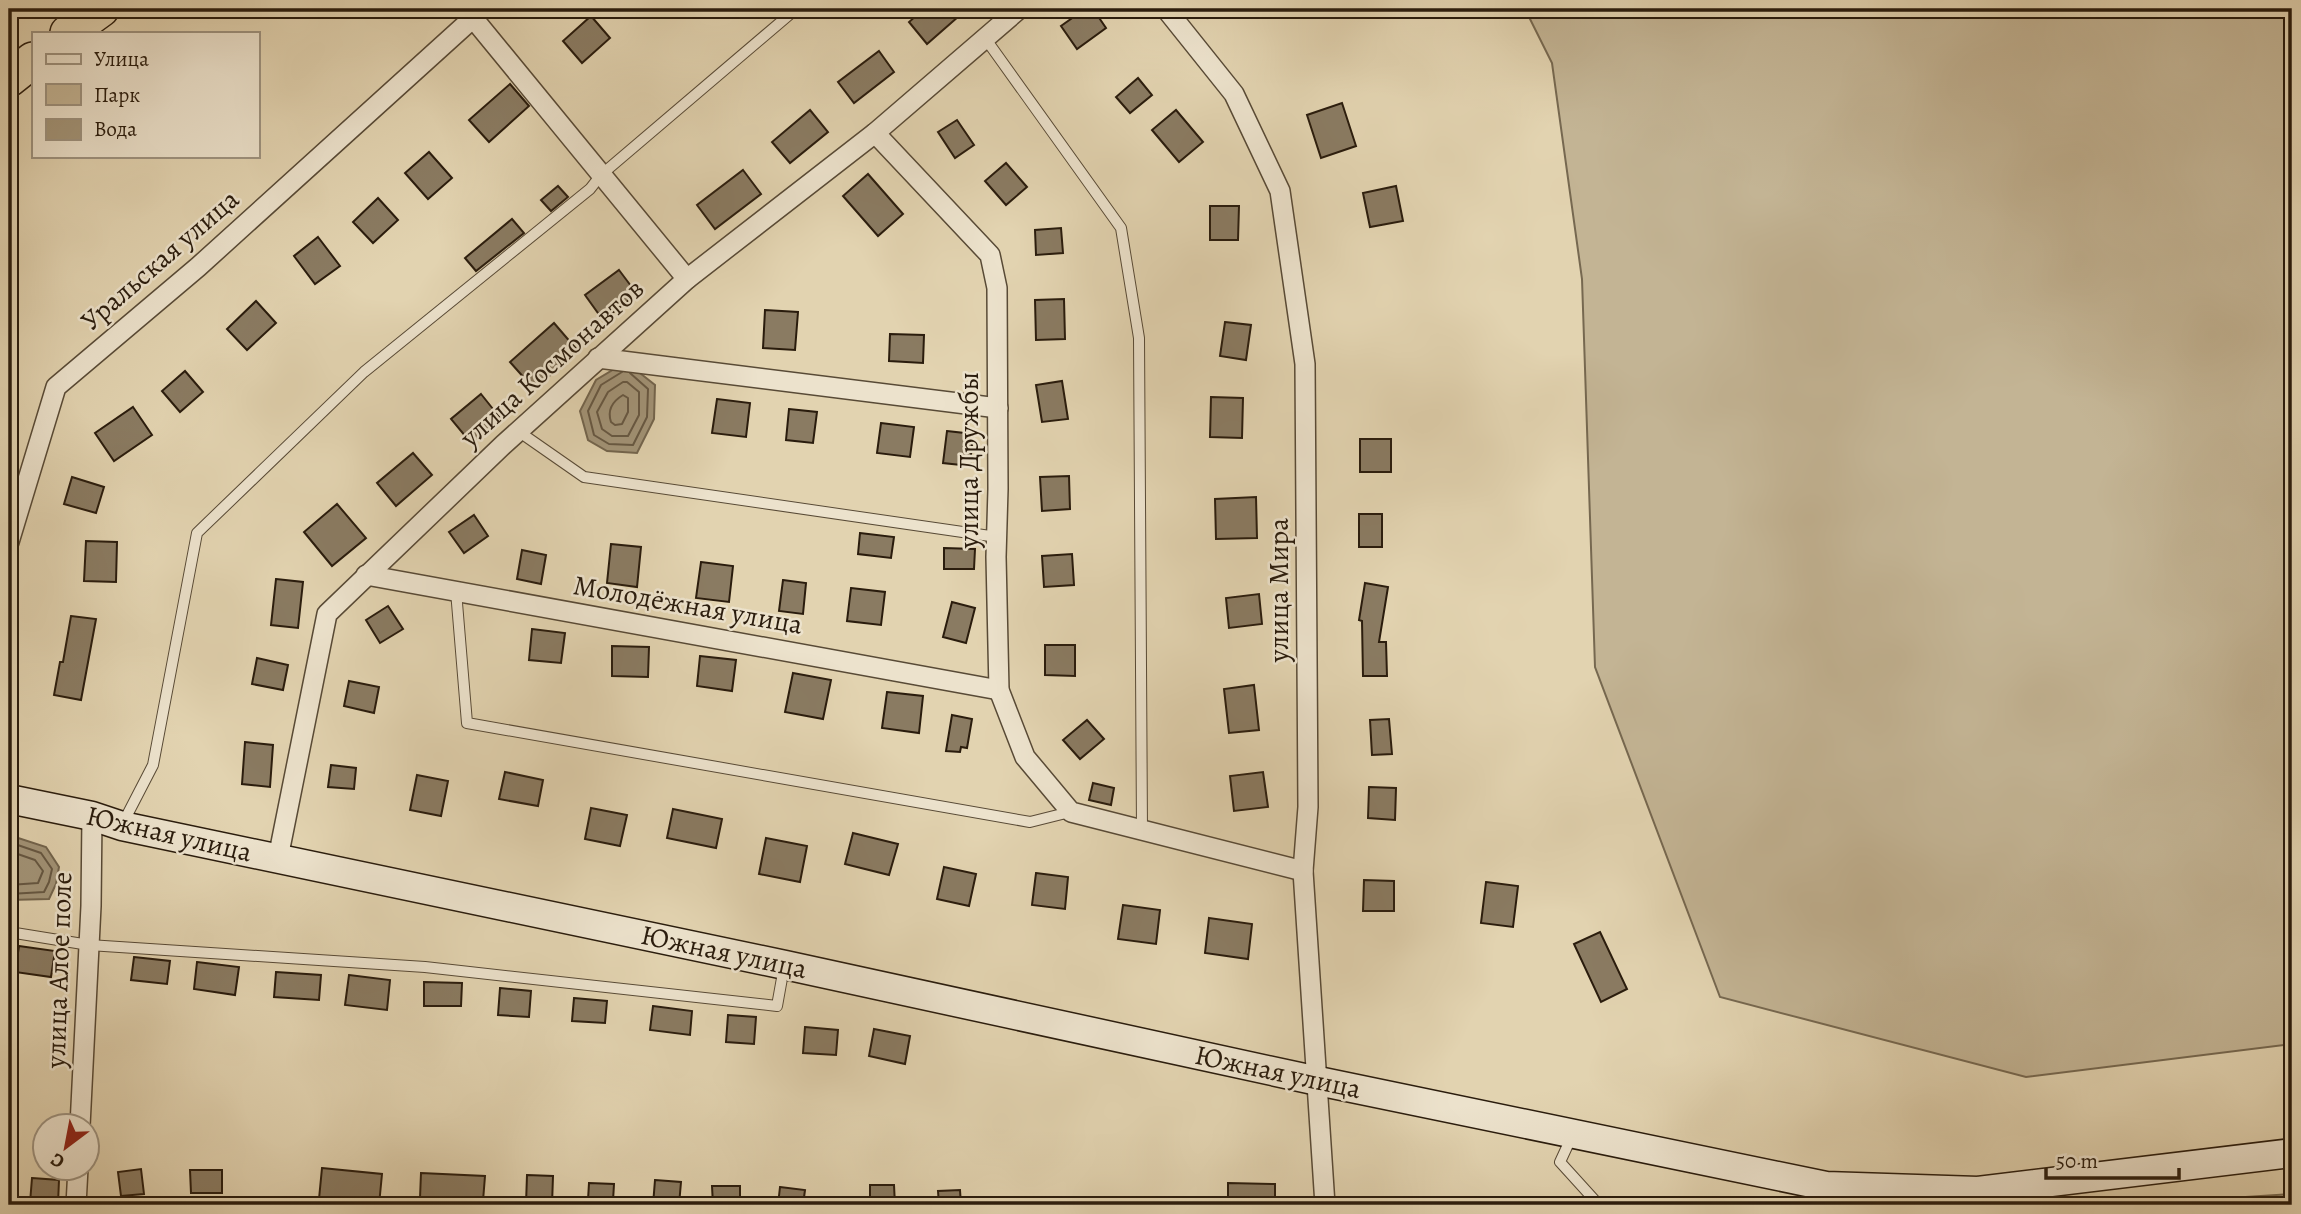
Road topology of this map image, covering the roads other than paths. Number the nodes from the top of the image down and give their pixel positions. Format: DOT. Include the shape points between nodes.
graph roads {
  1 [pos="101,9"];
  2 [pos="796,9"];
  3 [pos="1019,9"];
  4 [pos="1166,9"];
  5 [pos="478,13"];
  6 [pos="69,32"];
  7 [pos="985,38"];
  8 [pos="32,61"];
  9 [pos="9,79"];
  10 [pos="875,133"];
  11 [pos="601,175"];
  12 [pos="687,279"];
  13 [pos="598,358"];
  14 [pos="998,408"];
  15 [pos="518,432"];
  16 [pos="997,537"];
  17 [pos="9,542"];
  18 [pos="366,575"];
  19 [pos="456,591"];
  20 [pos="999,690"];
  21 [pos="9,799"];
  22 [pos="1071,812"];
  23 [pos="92,816"];
  24 [pos="122,825"];
  25 [pos="1142,830"];
  26 [pos="278,858"];
  27 [pos="1303,871"];
  28 [pos="9,932"];
  29 [pos="89,945"];
  30 [pos="785,965"];
  31 [pos="1318,1081"];
  32 [pos="81,1112"];
  33 [pos="1574,1133"];
  34 [pos="2292,1153"];
  35 [pos="77,1182"];
  36 [pos="76,1205"];
  37 [pos="1325,1205"];
  38 [pos="1599,1205"];
  1 -- 6 [label="highway"];
  2 -- 11 [label="lane"];
  3 -- 7 [label="street, улица Космонавтов"];
  4 -- 27 [label="street, улица Мира" via="1234,94 1280,191 1305,364 1308,807"];
  5 -- 11 [label="street"];
  5 -- 17 [label="street, Уральская улица" via="198,267 56,387"];
  7 -- 10 [label="street, улица Космонавтов"];
  7 -- 25 [label="lane" via="1121,229 1139,338"];
  8 -- 9 [label="highway"];
  10 -- 12 [label="street, улица Космонавтов"];
  10 -- 14 [label="street, улица Дружбы" via="990,255 997,288"];
  11 -- 12 [label="street"];
  11 -- 24 [label="lane" via="590,189 364,372 197,533 153,765"];
  12 -- 13 [label="street, улица Космонавтов"];
  13 -- 14 [label="street"];
  13 -- 15 [label="street, улица Космонавтов"];
  14 -- 16 [label="street, улица Дружбы"];
  15 -- 16 [label="lane" via="584,477"];
  15 -- 18 [label="street, улица Космонавтов"];
  16 -- 20 [label="street, улица Дружбы"];
  18 -- 19 [label="street, Молодёжная улица"];
  18 -- 26 [label="street, улица Космонавтов" via="327,614"];
  19 -- 20 [label="street, Молодёжная улица"];
  19 -- 22 [label="lane" via="467,723 1030,822"];
  20 -- 22 [label="street, улица Дружбы" via="1025,757"];
  21 -- 23 [label="main road, Южная улица"];
  22 -- 25 [label="street"];
  23 -- 24 [label="main road, Южная улица"];
  23 -- 29 [label="street, улица Алое поле"];
  24 -- 26 [label="main road, Южная улица"];
  25 -- 27 [label="street"];
  26 -- 30 [label="main road, Южная улица"];
  27 -- 31 [label="street, улица Мира"];
  28 -- 29 [label="lane"];
  29 -- 30 [label="lane" via="425,967 777,1006"];
  29 -- 32 [label="street, улица Алое поле"];
  30 -- 31 [label="main road, Южная улица"];
  31 -- 33 [label="main road, Южная улица"];
  31 -- 37 [label="street, улица Мира"];
  33 -- 34 [label="main road, Южная улица" via="1826,1191 1978,1191"];
  33 -- 38 [label="lane" via="1560,1162"];
  35 -- 36 [label="street"];
}
